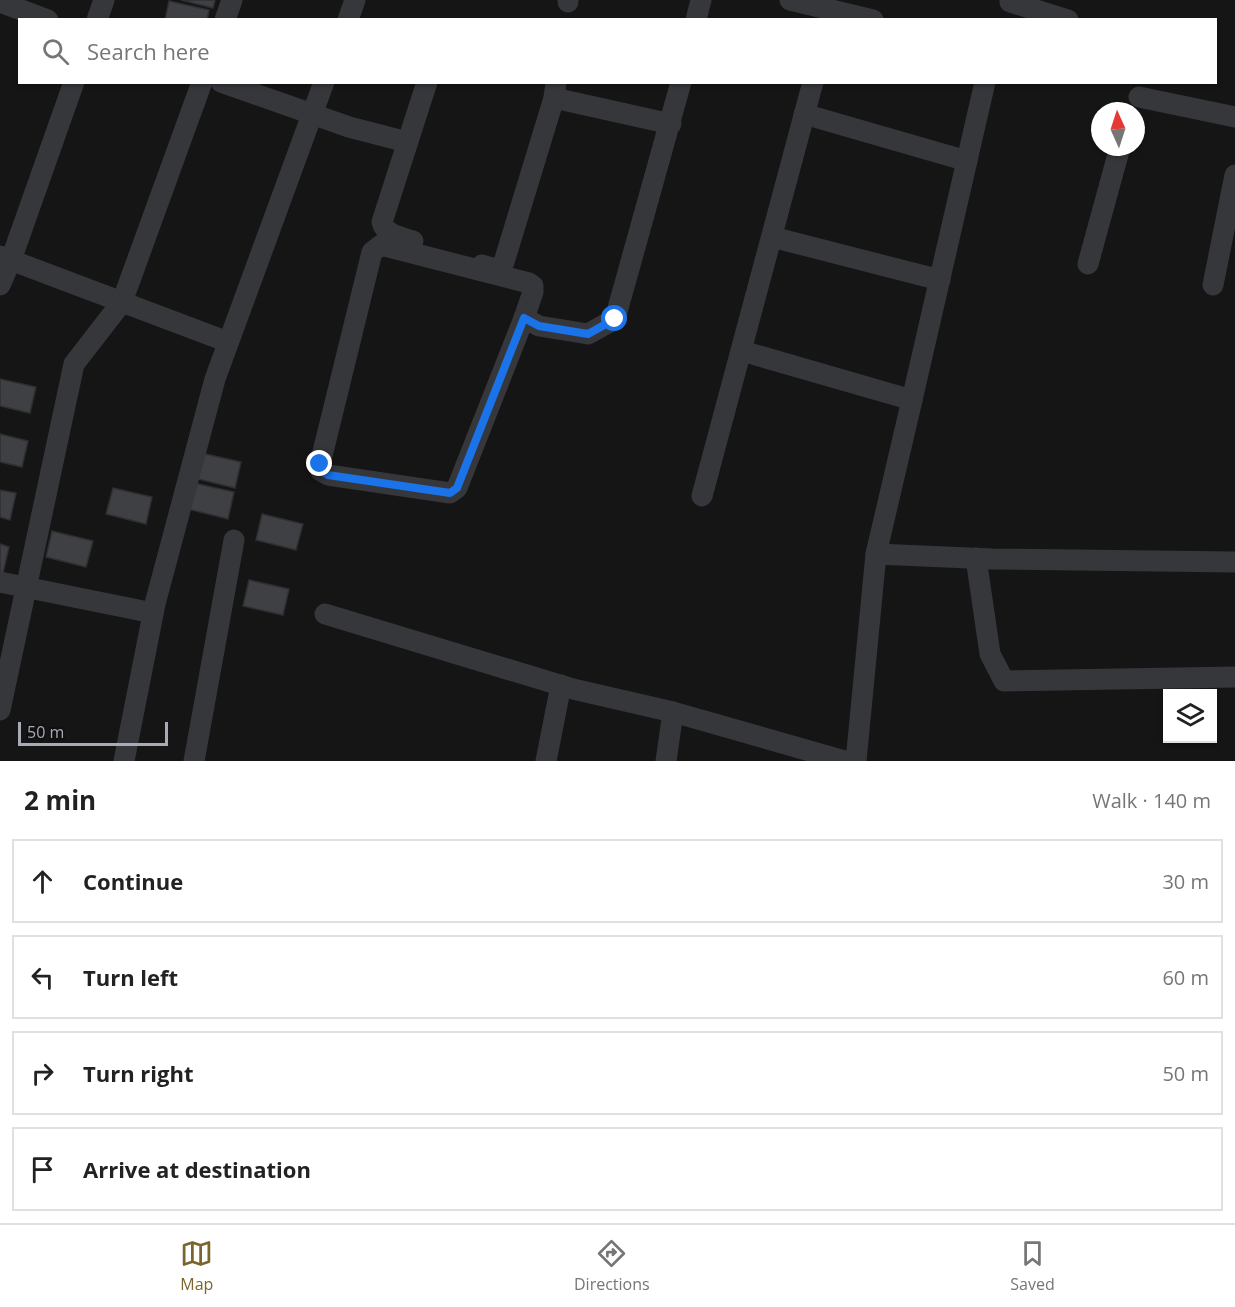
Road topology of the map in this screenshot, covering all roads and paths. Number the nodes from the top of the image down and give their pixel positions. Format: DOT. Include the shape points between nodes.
graph roads {
  1 [pos="104,0"];
  2 [pos="232,0"];
  3 [pos="355,0"];
  4 [pos="701,0"];
  5 [pos="790,0"];
  6 [pos="0,2"];
  7 [pos="1008,7"];
  8 [pos="832,10"];
  9 [pos="43,18"];
  10 [pos="98,18"];
  11 [pos="226,18"];
  12 [pos="349,18"];
  13 [pos="696,18"];
  14 [pos="865,18"];
  15 [pos="1059,18"];
  16 [pos="73,84"];
  17 [pos="201,84"];
  18 [pos="227,84"];
  19 [pos="323,84"];
  20 [pos="426,84"];
  21 [pos="681,84"];
  22 [pos="812,84"];
  23 [pos="985,84"];
  24 [pos="555,90"];
  25 [pos="1136,97"];
  26 [pos="804,114"];
  27 [pos="312,115"];
  28 [pos="1235,115"];
  29 [pos="671,124"];
  30 [pos="407,142"];
  31 [pos="1118,156"];
  32 [pos="967,161"];
  33 [pos="1235,175"];
  34 [pos="772,237"];
  35 [pos="6,258"];
  36 [pos="1088,264"];
  37 [pos="939,280"];
  38 [pos="0,285"];
  39 [pos="1213,285"];
  40 [pos="122,302"];
  41 [pos="524,318"];
  42 [pos="228,342"];
  43 [pos="742,351"];
  44 [pos="912,400"];
  45 [pos="702,496"];
  46 [pos="234,540"];
  47 [pos="876,554"];
  48 [pos="976,558"];
  49 [pos="1235,562"];
  50 [pos="0,582"];
  51 [pos="27,587"];
  52 [pos="153,613"];
  53 [pos="325,614"];
  54 [pos="1235,677"];
  55 [pos="561,685"];
  56 [pos="0,710"];
  57 [pos="673,712"];
  58 [pos="790,753"];
  59 [pos="124,761"];
  60 [pos="194,761"];
  61 [pos="546,761"];
  62 [pos="666,761"];
  63 [pos="845,761"];
  64 [pos="856,761"];
  1 -- 10 [label="street"];
  2 -- 11 [label="street"];
  3 -- 12 [label="street"];
  4 -- 13 [label="street"];
  5 -- 8 [label="street"];
  6 -- 9 [label="street"];
  7 -- 15 [label="street"];
  8 -- 14 [label="street"];
  16 -- 35 [label="street"];
  17 -- 40 [label="street"];
  18 -- 27 [label="street"];
  19 -- 27 [label="street"];
  20 -- 30 [label="street"];
  21 -- 29 [label="street"];
  22 -- 26 [label="street"];
  23 -- 32 [label="street"];
  24 -- 29 [label="street"];
  24 -- 30 [label="street" via="504,262 494,269 383,228"];
  25 -- 28 [label="street"];
  26 -- 32 [label="street"];
  26 -- 34 [label="street"];
  27 -- 30 [label="street"];
  27 -- 42 [label="street"];
  29 -- 41 [label="street" via="615,319 588,334 539,326"];
  31 -- 36 [label="street"];
  32 -- 37 [label="street"];
  33 -- 39 [label="street"];
  34 -- 37 [label="street"];
  34 -- 43 [label="street"];
  35 -- 38 [label="street"];
  35 -- 40 [label="street"];
  37 -- 44 [label="street"];
  40 -- 42 [label="street"];
  40 -- 51 [label="street" via="74,364"];
  41 -- 41 [label="street" via="533,292 530,283 381,245 372,252 321,471 450,493 457,488"];
  42 -- 52 [label="street"];
  43 -- 44 [label="street"];
  43 -- 45 [label="street"];
  44 -- 47 [label="street"];
  46 -- 60 [label="street"];
  47 -- 48 [label="street"];
  47 -- 64 [label="street"];
  48 -- 49 [label="street"];
  48 -- 54 [label="street" via="990,654 1004,681"];
  50 -- 51 [label="street"];
  51 -- 52 [label="street"];
  51 -- 56 [label="street"];
  52 -- 59 [label="street"];
  53 -- 55 [label="street"];
  55 -- 57 [label="street"];
  55 -- 61 [label="street"];
  57 -- 58 [label="street"];
  57 -- 62 [label="street"];
  58 -- 63 [label="street"];
}
